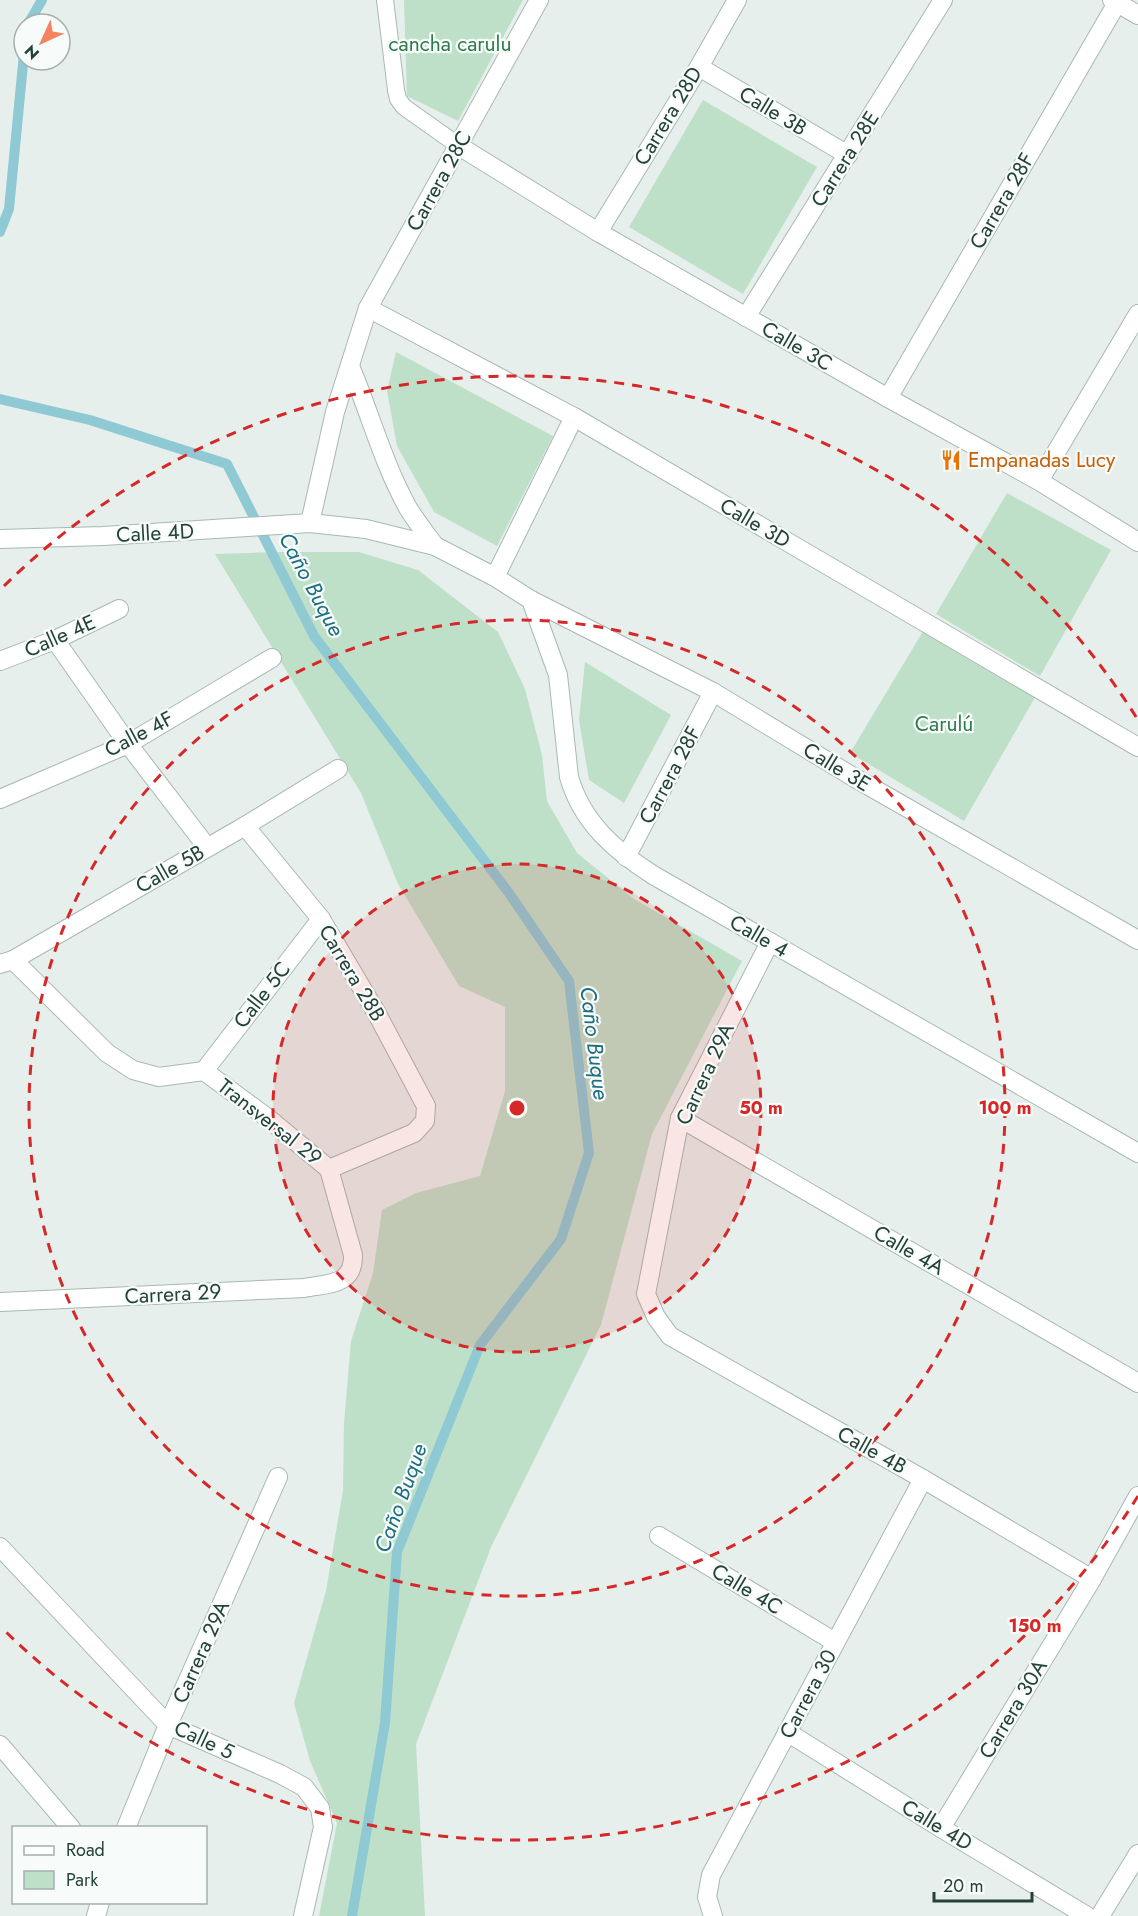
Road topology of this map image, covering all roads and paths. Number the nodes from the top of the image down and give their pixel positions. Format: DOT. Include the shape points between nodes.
graph roads {
  1 [pos="385,0"];
  2 [pos="539,0"];
  3 [pos="736,0"];
  4 [pos="943,0"];
  5 [pos="1114,1"];
  6 [pos="1138,15"];
  7 [pos="699,67"];
  8 [pos="459,146"];
  9 [pos="848,156"];
  10 [pos="598,232"];
  11 [pos="368,309"];
  12 [pos="1138,314"];
  13 [pos="746,317"];
  14 [pos="350,366"];
  15 [pos="888,398"];
  16 [pos="574,417"];
  17 [pos="1039,481"];
  18 [pos="310,524"];
  19 [pos="0,540"];
  20 [pos="1138,542"];
  21 [pos="435,546"];
  22 [pos="495,577"];
  23 [pos="531,600"];
  24 [pos="119,609"];
  25 [pos="55,640"];
  26 [pos="272,658"];
  27 [pos="0,662"];
  28 [pos="714,692"];
  29 [pos="128,744"];
  30 [pos="1138,747"];
  31 [pos="338,769"];
  32 [pos="0,799"];
  33 [pos="244,826"];
  34 [pos="207,847"];
  35 [pos="626,857"];
  36 [pos="321,919"];
  37 [pos="1138,940"];
  38 [pos="770,942"];
  39 [pos="6,962"];
  40 [pos="204,1071"];
  41 [pos="680,1118"];
  42 [pos="1138,1153"];
  43 [pos="328,1168"];
  44 [pos="344,1280"];
  45 [pos="0,1302"];
  46 [pos="656,1317"];
  47 [pos="1138,1383"];
  48 [pos="278,1477"];
  49 [pos="923,1479"];
  50 [pos="1138,1496"];
  51 [pos="659,1536"];
  52 [pos="0,1547"];
  53 [pos="1092,1579"];
  54 [pos="835,1642"];
  55 [pos="168,1725"];
  56 [pos="787,1732"];
  57 [pos="0,1745"];
  58 [pos="70,1826"];
  59 [pos="126,1826"];
  60 [pos="941,1828"];
  61 [pos="1138,1854"];
  62 [pos="712,1914"];
  63 [pos="303,1916"];
  64 [pos="1088,1916"];
  65 [pos="1100,1916"];
  1 -- 8 [label="lane" via="398,99"];
  2 -- 8 [label="street, Carrera 28C"];
  3 -- 7 [label="street, Carrera 28D"];
  4 -- 9 [label="street, Carrera 28E"];
  5 -- 6 [label="street"];
  5 -- 15 [label="street, Carrera 28F"];
  7 -- 9 [label="street, Calle 3B"];
  7 -- 10 [label="street, Carrera 28D"];
  8 -- 10 [label="street, Calle 3C"];
  8 -- 11 [label="street, Carrera 28C"];
  9 -- 13 [label="street, Carrera 28E"];
  10 -- 13 [label="street, Calle 3C"];
  11 -- 14 [label="street, Carrera 28C"];
  11 -- 16 [label="street, Calle 3D"];
  12 -- 17 [label="street"];
  13 -- 15 [label="street, Calle 3C"];
  14 -- 18 [label="street, Carrera 28C" via="335,412"];
  14 -- 21 [label="street" via="401,494"];
  15 -- 17 [label="street, Calle 3C"];
  16 -- 22 [label="street"];
  16 -- 30 [label="street, Calle 3D"];
  17 -- 20 [label="street, Calle 3C"];
  18 -- 19 [label="street, Calle 4D"];
  18 -- 21 [label="street" via="366,529"];
  21 -- 22 [label="street"];
  22 -- 23 [label="street"];
  23 -- 28 [label="street, Calle 3E"];
  23 -- 35 [label="street, Calle 4" via="558,675 573,793 597,831"];
  24 -- 25 [label="street, Calle 4E"];
  25 -- 27 [label="street, Calle 4E"];
  25 -- 29 [label="street"];
  26 -- 29 [label="street, Calle 4F"];
  28 -- 35 [label="street, Carrera 28F"];
  28 -- 37 [label="street, Calle 3E" via="855,778"];
  29 -- 32 [label="street, Calle 4F"];
  29 -- 34 [label="street"];
  31 -- 33 [label="street, Calle 5B"];
  33 -- 34 [label="street, Calle 5B"];
  33 -- 36 [label="street, Carrera 28B"];
  34 -- 39 [label="street, Calle 5B"];
  35 -- 38 [label="street, Calle 4"];
  36 -- 40 [label="street, Calle 5C"];
  36 -- 43 [label="street, Carrera 28B" via="426,1106 425,1120 414,1133"];
  38 -- 41 [label="street, Carrera 29A"];
  38 -- 42 [label="street, Calle 4"];
  39 -- 40 [label="street" via="107,1053 133,1070 159,1077"];
  40 -- 43 [label="street, Transversal 29"];
  41 -- 46 [label="street, Carrera 29A" via="646,1294"];
  41 -- 47 [label="street, Calle 4A"];
  43 -- 44 [label="street, Transversal 29" via="353,1255 351,1273"];
  44 -- 45 [label="street, Carrera 29" via="304,1288"];
  46 -- 49 [label="street, Calle 4B" via="670,1336"];
  48 -- 55 [label="street, Carrera 29A"];
  49 -- 53 [label="street, Calle 4B"];
  49 -- 54 [label="street, Carrera 30"];
  50 -- 53 [label="street, Carrera 30A"];
  51 -- 54 [label="street, Calle 4C"];
  52 -- 55 [label="street, Calle 5"];
  53 -- 60 [label="street, Carrera 30A"];
  54 -- 56 [label="street, Carrera 30"];
  55 -- 59 [label="street, Carrera 29A"];
  55 -- 63 [label="street, Calle 5" via="304,1787 320,1808 323,1827"];
  56 -- 60 [label="street, Calle 4D"];
  56 -- 62 [label="street, Carrera 30" via="711,1875 707,1897"];
  57 -- 58 [label="street"];
  60 -- 64 [label="street, Calle 4D"];
  61 -- 65 [label="street"];
}
